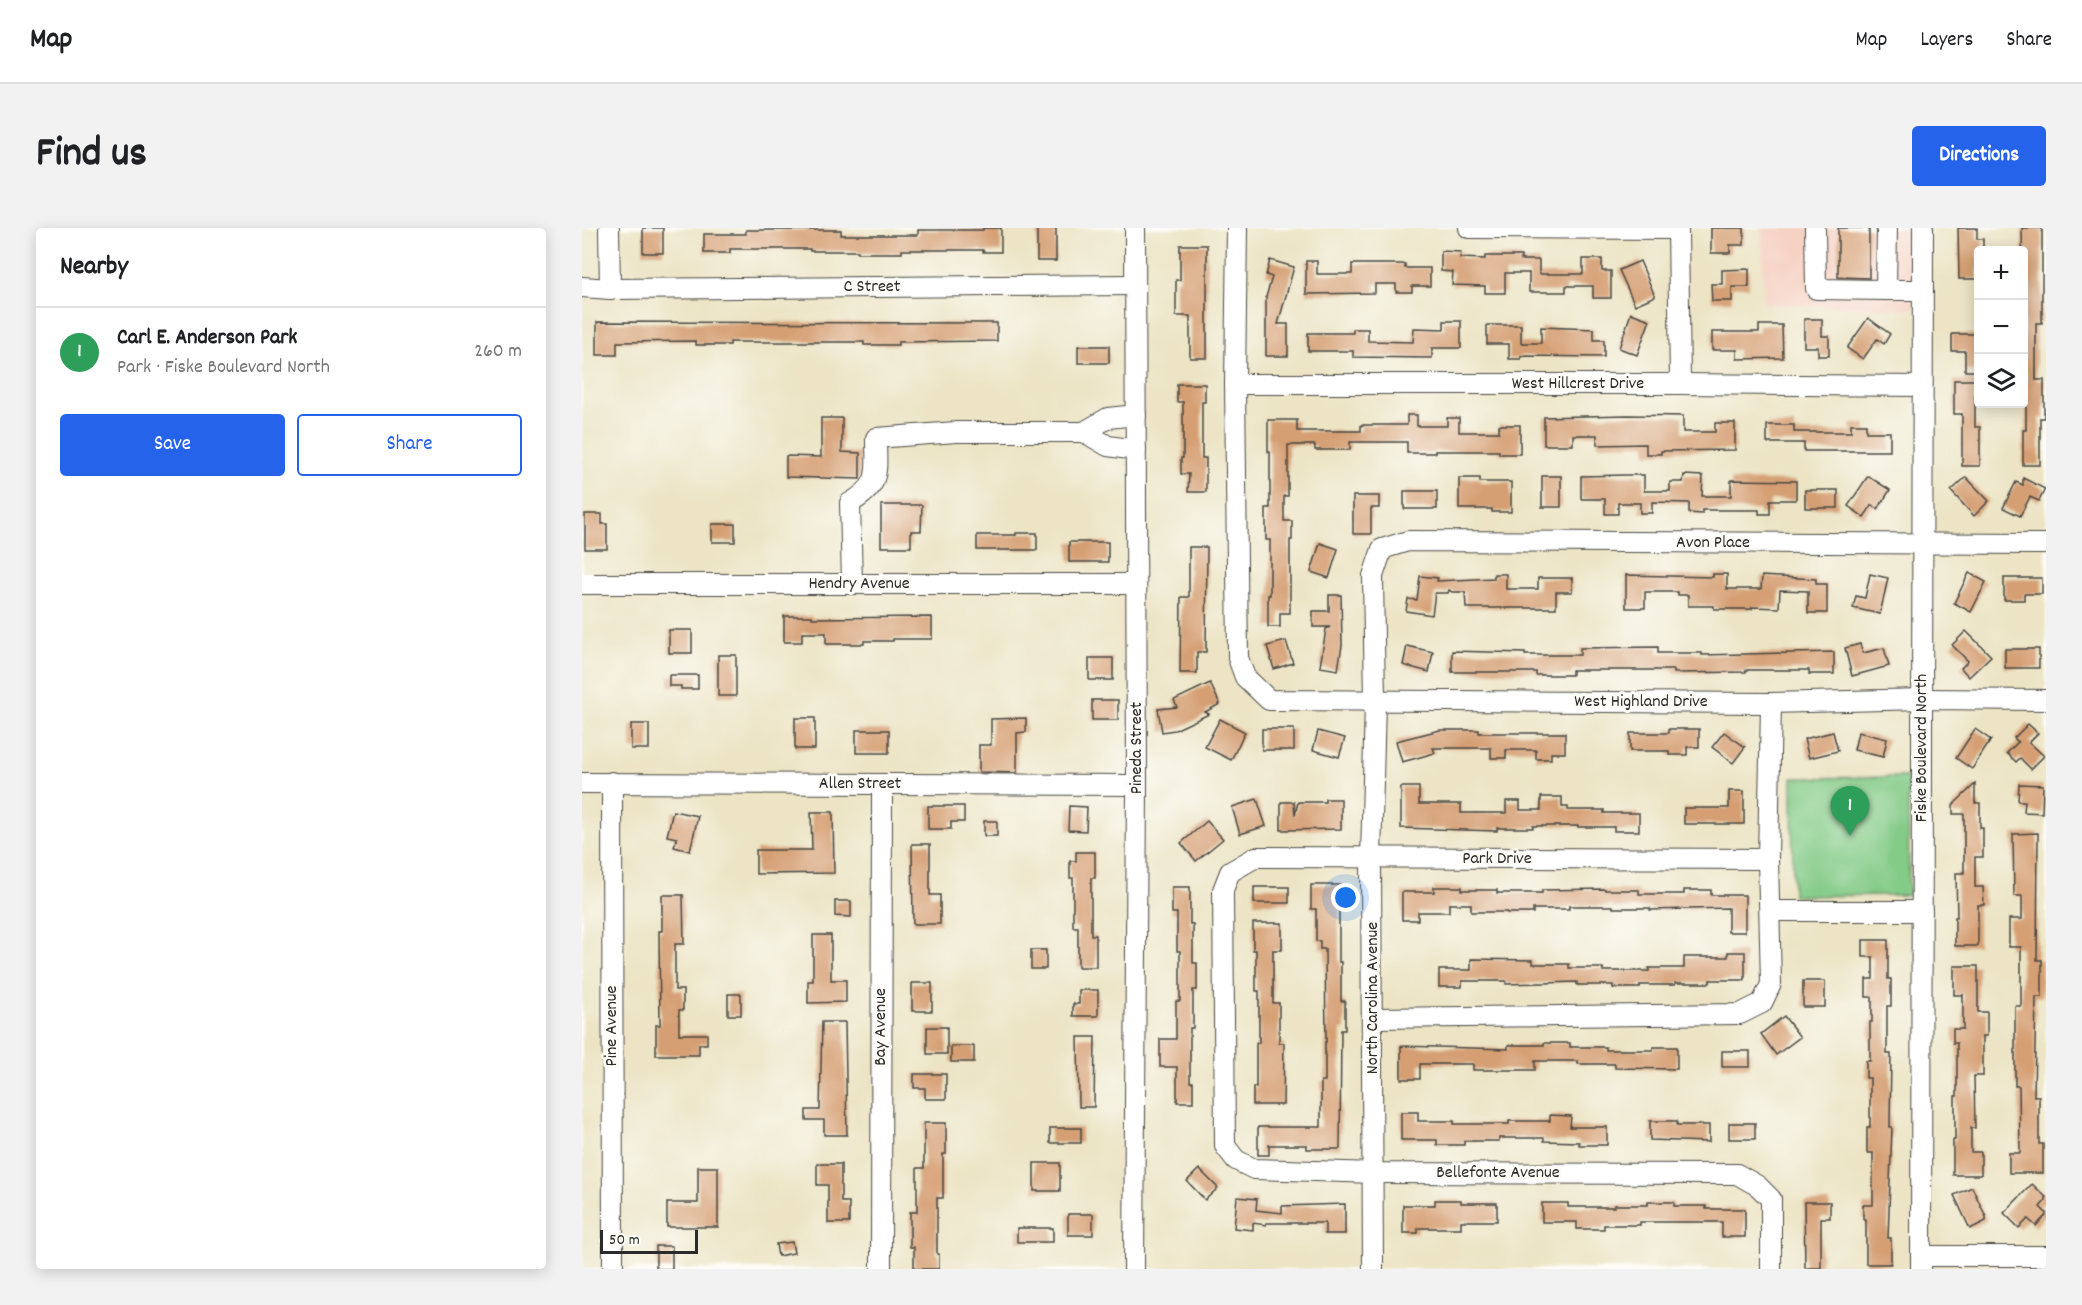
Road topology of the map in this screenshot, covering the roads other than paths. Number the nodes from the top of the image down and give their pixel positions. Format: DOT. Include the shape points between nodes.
graph roads {
  1 [pos="609,228"];
  2 [pos="1135,228"];
  3 [pos="1238,228"];
  4 [pos="1469,228"];
  5 [pos="1678,228"];
  6 [pos="1815,228"];
  7 [pos="1887,228"];
  8 [pos="1923,228"];
  9 [pos="1135,285"];
  10 [pos="582,287"];
  11 [pos="610,289"];
  12 [pos="1886,290"];
  13 [pos="1923,290"];
  14 [pos="1235,384"];
  15 [pos="1680,384"];
  16 [pos="1922,387"];
  17 [pos="1136,415"];
  18 [pos="1084,432"];
  19 [pos="1136,450"];
  20 [pos="1923,544"];
  21 [pos="2046,544"];
  22 [pos="1382,549"];
  23 [pos="582,584"];
  24 [pos="852,584"];
  25 [pos="1136,584"];
  26 [pos="1922,699"];
  27 [pos="2046,700"];
  28 [pos="1375,702"];
  29 [pos="1772,703"];
  30 [pos="612,782"];
  31 [pos="582,783"];
  32 [pos="1137,784"];
  33 [pos="882,785"];
  34 [pos="1371,859"];
  35 [pos="1768,859"];
  36 [pos="1770,911"];
  37 [pos="1922,911"];
  38 [pos="1373,1018"];
  39 [pos="1236,1160"];
  40 [pos="1374,1173"];
  41 [pos="2046,1256"];
  42 [pos="1921,1263"];
  43 [pos="613,1269"];
  44 [pos="881,1269"];
  45 [pos="1134,1269"];
  46 [pos="1372,1269"];
  47 [pos="1771,1269"];
  1 -- 11 [label="street"];
  2 -- 9 [label="street, Pineda Street"];
  3 -- 14 [label="street"];
  4 -- 5 [label="street"];
  5 -- 15 [label="street"];
  6 -- 12 [label="street" via="1816,289"];
  7 -- 12 [label="street"];
  8 -- 13 [label="street, Fiske Boulevard North"];
  9 -- 11 [label="street, C Street"];
  9 -- 17 [label="street, Pineda Street"];
  10 -- 11 [label="street, C Street"];
  12 -- 13 [label="street"];
  13 -- 16 [label="street, Fiske Boulevard North"];
  14 -- 15 [label="street, West Hillcrest Drive"];
  14 -- 28 [label="street, West Highland Drive" via="1238,658 1245,677 1269,700"];
  15 -- 16 [label="street, West Hillcrest Drive"];
  16 -- 20 [label="street, Fiske Boulevard North"];
  17 -- 18 [label="street" via="1108,418"];
  17 -- 19 [label="street, Pineda Street"];
  18 -- 19 [label="street" via="1108,446"];
  18 -- 24 [label="street" via="956,432 876,438 876,478 866,494 850,503"];
  19 -- 25 [label="street, Pineda Street"];
  20 -- 21 [label="street, Avon Place"];
  20 -- 22 [label="street, Avon Place" via="1408,541"];
  20 -- 26 [label="street, Fiske Boulevard North"];
  22 -- 28 [label="street, North Carolina Avenue" via="1373,576"];
  23 -- 24 [label="street, Hendry Avenue"];
  24 -- 25 [label="street, Hendry Avenue"];
  25 -- 32 [label="street, Pineda Street"];
  26 -- 27 [label="street, West Highland Drive"];
  26 -- 29 [label="street, West Highland Drive"];
  26 -- 37 [label="street, Fiske Boulevard North"];
  28 -- 29 [label="street, West Highland Drive"];
  28 -- 34 [label="street, North Carolina Avenue"];
  29 -- 35 [label="street"];
  30 -- 31 [label="street, Allen Street"];
  30 -- 33 [label="street, Allen Street"];
  30 -- 43 [label="street, Pine Avenue"];
  32 -- 33 [label="street, Allen Street"];
  32 -- 45 [label="street, Pineda Street"];
  33 -- 44 [label="street, Bay Avenue"];
  34 -- 35 [label="street, Park Drive"];
  34 -- 38 [label="street, North Carolina Avenue"];
  34 -- 39 [label="street, Park Drive" via="1256,857 1230,872 1223,890 1225,1146"];
  35 -- 36 [label="street"];
  36 -- 37 [label="street"];
  36 -- 38 [label="street" via="1770,984 1762,1003 1740,1014"];
  37 -- 42 [label="street, Fiske Boulevard North"];
  38 -- 40 [label="street, North Carolina Avenue"];
  39 -- 40 [label="street, Bellefonte Avenue" via="1254,1169"];
  40 -- 46 [label="street, North Carolina Avenue"];
  40 -- 47 [label="street, Bellefonte Avenue" via="1737,1174 1771,1199"];
  41 -- 42 [label="street"];
}
